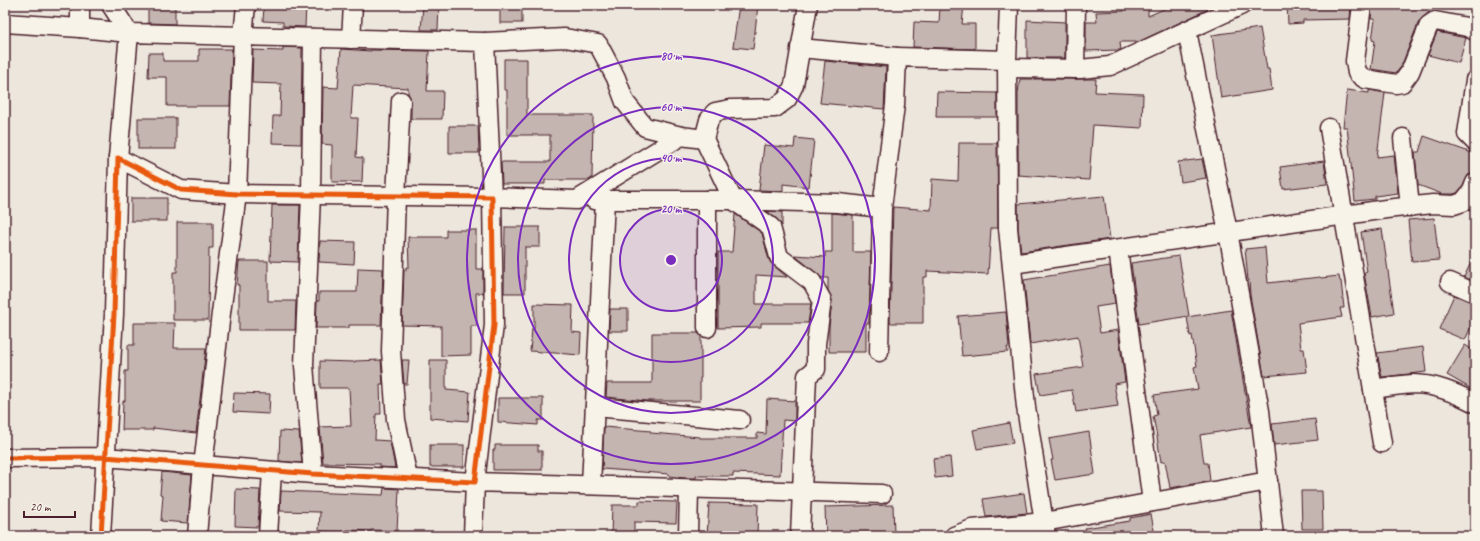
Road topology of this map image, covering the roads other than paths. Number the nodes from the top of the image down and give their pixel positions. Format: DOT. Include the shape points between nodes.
graph roads {
  1 [pos="80,5"];
  2 [pos="111,5"];
  3 [pos="246,5"];
  4 [pos="353,5"];
  5 [pos="808,5"];
  6 [pos="1009,5"];
  7 [pos="1076,5"];
  8 [pos="1242,5"];
  9 [pos="1362,5"];
  10 [pos="5,23"];
  11 [pos="80,28"];
  12 [pos="1188,31"];
  13 [pos="1475,31"];
  14 [pos="129,33"];
  15 [pos="243,36"];
  16 [pos="313,38"];
  17 [pos="351,39"];
  18 [pos="484,42"];
  19 [pos="800,48"];
  20 [pos="897,57"];
  21 [pos="1007,64"];
  22 [pos="1075,69"];
  23 [pos="1475,80"];
  24 [pos="401,101"];
  25 [pos="1329,128"];
  26 [pos="681,136"];
  27 [pos="1403,138"];
  28 [pos="704,139"];
  29 [pos="1475,142"];
  30 [pos="118,158"];
  31 [pos="1475,183"];
  32 [pos="237,194"];
  33 [pos="311,195"];
  34 [pos="396,196"];
  35 [pos="492,197"];
  36 [pos="577,200"];
  37 [pos="605,200"];
  38 [pos="707,200"];
  39 [pos="733,200"];
  40 [pos="1410,207"];
  41 [pos="882,208"];
  42 [pos="1343,216"];
  43 [pos="1228,232"];
  44 [pos="1118,249"];
  45 [pos="1012,264"];
  46 [pos="1450,282"];
  47 [pos="1475,294"];
  48 [pos="707,328"];
  49 [pos="879,352"];
  50 [pos="1373,389"];
  51 [pos="1475,403"];
  52 [pos="595,407"];
  53 [pos="740,420"];
  54 [pos="1382,443"];
  55 [pos="105,457"];
  56 [pos="5,458"];
  57 [pos="203,466"];
  58 [pos="272,471"];
  59 [pos="313,474"];
  60 [pos="408,478"];
  61 [pos="1268,481"];
  62 [pos="475,482"];
  63 [pos="591,485"];
  64 [pos="689,488"];
  65 [pos="801,491"];
  66 [pos="882,494"];
  67 [pos="1152,502"];
  68 [pos="1045,529"];
  69 [pos="101,536"];
  70 [pos="197,536"];
  71 [pos="268,536"];
  72 [pos="473,536"];
  73 [pos="688,536"];
  74 [pos="800,536"];
  75 [pos="954,536"];
  76 [pos="1274,536"];
  1 -- 11 [label="street"];
  2 -- 14 [label="street"];
  3 -- 15 [label="street"];
  4 -- 17 [label="street"];
  5 -- 19 [label="street"];
  6 -- 21 [label="street"];
  7 -- 22 [label="street"];
  8 -- 12 [label="street"];
  9 -- 13 [label="street" via="1355,61 1357,73 1365,79 1402,83 1410,72 1429,25 1435,21"];
  10 -- 11 [label="street"];
  11 -- 14 [label="street"];
  12 -- 22 [label="street" via="1110,66"];
  12 -- 43 [label="street"];
  14 -- 15 [label="street"];
  14 -- 30 [label="street"];
  15 -- 16 [label="street"];
  15 -- 32 [label="street"];
  16 -- 17 [label="street"];
  16 -- 33 [label="street"];
  17 -- 18 [label="street"];
  18 -- 26 [label="street" via="566,38 598,44 625,102 645,127"];
  18 -- 35 [label="street"];
  19 -- 20 [label="street"];
  19 -- 28 [label="street" via="794,85 779,105 715,112 709,120"];
  20 -- 21 [label="street"];
  20 -- 41 [label="street" via="895,105"];
  21 -- 22 [label="street"];
  21 -- 45 [label="street" via="1008,228"];
  23 -- 29 [label="street" via="1467,134"];
  24 -- 34 [label="street"];
  25 -- 42 [label="street"];
  26 -- 28 [label="street"];
  26 -- 36 [label="street"];
  27 -- 40 [label="street"];
  28 -- 39 [label="street"];
  30 -- 32 [label="street" via="181,190"];
  30 -- 55 [label="street" via="114,314"];
  31 -- 40 [label="street" via="1463,202 1454,205"];
  32 -- 33 [label="street"];
  32 -- 57 [label="street"];
  33 -- 34 [label="street"];
  33 -- 59 [label="street" via="304,365"];
  34 -- 35 [label="street"];
  34 -- 60 [label="street" via="391,351 396,420"];
  35 -- 36 [label="street"];
  35 -- 62 [label="street" via="494,325"];
  36 -- 37 [label="street"];
  37 -- 38 [label="street"];
  37 -- 52 [label="street"];
  38 -- 39 [label="street"];
  38 -- 48 [label="street"];
  39 -- 41 [label="street" via="838,203"];
  39 -- 65 [label="street" via="771,227 779,257 812,282 822,300 816,344 816,369 807,376"];
  40 -- 42 [label="street"];
  41 -- 49 [label="street"];
  42 -- 43 [label="street"];
  42 -- 50 [label="street"];
  43 -- 44 [label="street"];
  43 -- 61 [label="street" via="1260,411"];
  44 -- 45 [label="street"];
  44 -- 67 [label="street"];
  45 -- 68 [label="street" via="1026,407"];
  46 -- 47 [label="street"];
  50 -- 51 [label="street" via="1425,385 1437,387"];
  50 -- 54 [label="street"];
  52 -- 53 [label="street"];
  52 -- 63 [label="street"];
  55 -- 56 [label="street"];
  55 -- 57 [label="street"];
  55 -- 69 [label="street"];
  57 -- 58 [label="street"];
  57 -- 70 [label="street"];
  58 -- 59 [label="street"];
  58 -- 71 [label="street"];
  59 -- 60 [label="street"];
  60 -- 62 [label="street"];
  61 -- 67 [label="street"];
  61 -- 76 [label="street"];
  62 -- 63 [label="street"];
  62 -- 72 [label="street"];
  63 -- 64 [label="street"];
  64 -- 65 [label="street"];
  64 -- 73 [label="street"];
  65 -- 66 [label="street"];
  65 -- 74 [label="street"];
  67 -- 68 [label="street"];
  68 -- 75 [label="street" via="972,529"];
}
